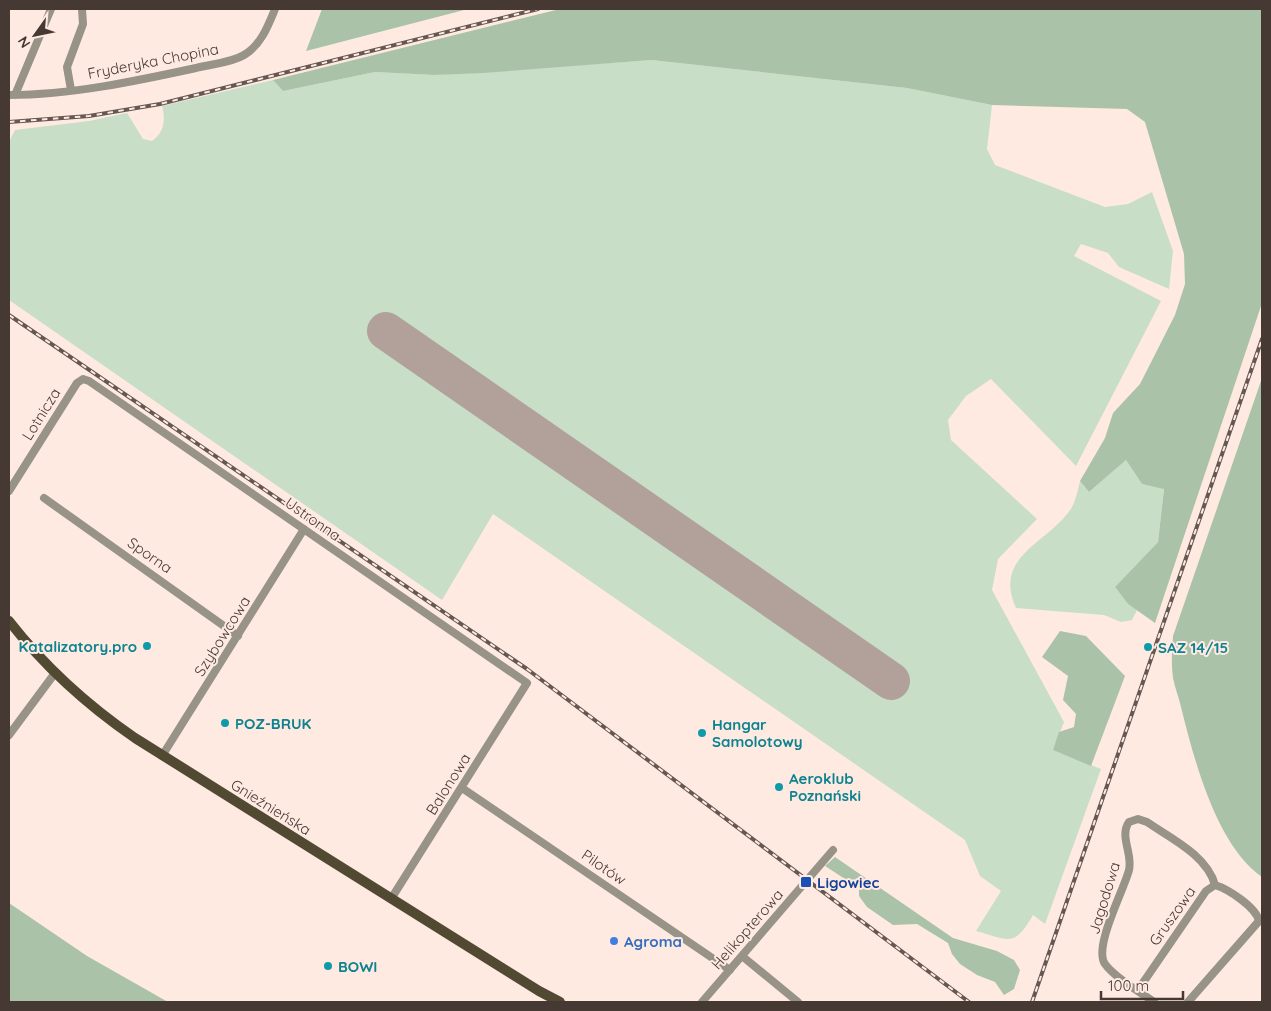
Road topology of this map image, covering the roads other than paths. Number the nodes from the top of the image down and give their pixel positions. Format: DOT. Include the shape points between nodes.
graph roads {
  1 [pos="51,9"];
  2 [pos="82,9"];
  3 [pos="275,9"];
  4 [pos="71,90"];
  5 [pos="12,95"];
  6 [pos="83,379"];
  7 [pos="9,491"];
  8 [pos="44,498"];
  9 [pos="304,529"];
  10 [pos="9,621"];
  11 [pos="238,636"];
  12 [pos="55,674"];
  13 [pos="528,683"];
  14 [pos="9,735"];
  15 [pos="162,756"];
  16 [pos="462,788"];
  17 [pos="833,850"];
  18 [pos="1215,884"];
  19 [pos="391,899"];
  20 [pos="742,956"];
  21 [pos="730,970"];
  22 [pos="1138,990"];
  23 [pos="539,991"];
  24 [pos="552,1002"];
  25 [pos="560,1002"];
  26 [pos="702,1002"];
  27 [pos="798,1002"];
  28 [pos="1154,1002"];
  29 [pos="1188,1002"];
  1 -- 5 [label="street"];
  2 -- 4 [label="street" via="83,24 67,67"];
  3 -- 4 [label="street, Fryderyka Chopina" via="259,41 238,58 155,77"];
  4 -- 5 [label="street, Fryderyka Chopina"];
  6 -- 7 [label="street, Lotnicza" via="77,383"];
  6 -- 9 [label="street, Ustronna"];
  8 -- 11 [label="street, Sporna"];
  9 -- 11 [label="street, Szybowcowa"];
  9 -- 13 [label="street, Ustronna"];
  10 -- 12 [label="main road, Gnieźnieńska"];
  11 -- 15 [label="street, Szybowcowa"];
  12 -- 14 [label="street"];
  12 -- 15 [label="main road, Gnieźnieńska" via="113,723"];
  13 -- 16 [label="street, Balonowa"];
  15 -- 19 [label="main road, Gnieźnieńska"];
  16 -- 19 [label="street, Balonowa"];
  16 -- 21 [label="street, Pilotów"];
  17 -- 20 [label="street, Helikopterowa"];
  18 -- 22 [label="street, Gruszowa" via="1206,891"];
  18 -- 22 [label="street, Jagodowa" via="1194,856 1147,822 1138,819 1129,822 1125,834 1129,871 1112,914 1102,952 1107,966"];
  18 -- 29 [label="street, Gruszowa" via="1256,913 1259,921"];
  19 -- 23 [label="main road, Gnieźnieńska"];
  20 -- 21 [label="street, Helikopterowa"];
  20 -- 27 [label="street"];
  21 -- 26 [label="street, Helikopterowa"];
  22 -- 28 [label="street"];
  23 -- 24 [label="main road, Gnieźnieńska"];
  23 -- 25 [label="main road, Gnieźnieńska"];
}
